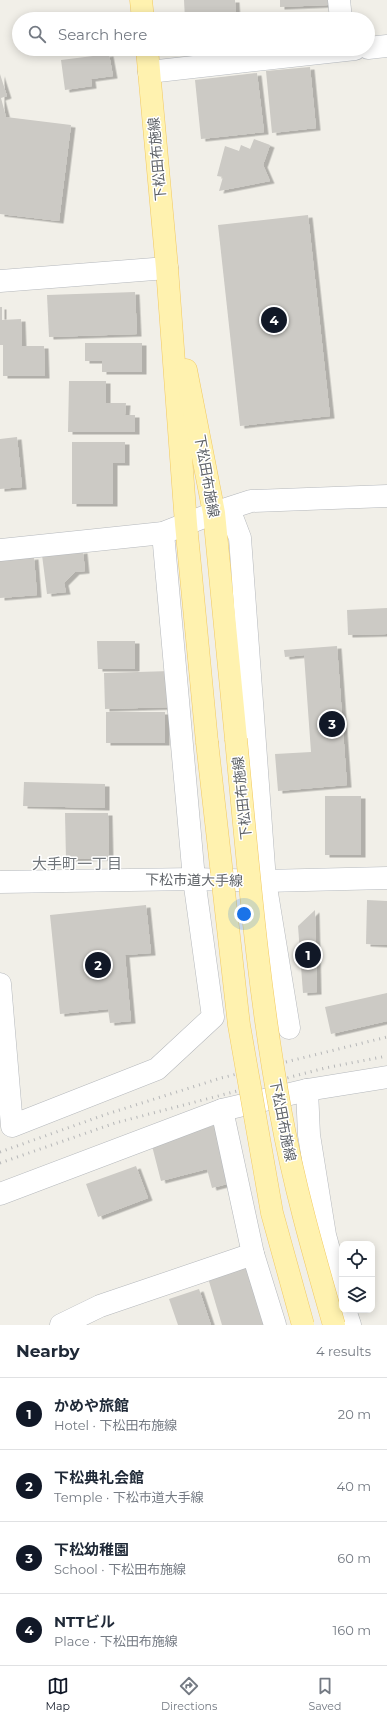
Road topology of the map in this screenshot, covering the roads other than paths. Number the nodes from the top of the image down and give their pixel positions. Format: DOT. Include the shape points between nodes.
graph roads {
  1 [pos="141,0"];
  2 [pos="340,0"];
  3 [pos="142,12"];
  4 [pos="341,12"];
  5 [pos="387,46"];
  6 [pos="375,47"];
  7 [pos="148,56"];
  8 [pos="287,56"];
  9 [pos="149,72"];
  10 [pos="167,268"];
  11 [pos="0,282"];
  12 [pos="387,496"];
  13 [pos="221,511"];
  14 [pos="186,524"];
  15 [pos="163,533"];
  16 [pos="0,550"];
  17 [pos="194,878"];
  18 [pos="387,878"];
  19 [pos="265,881"];
  20 [pos="0,882"];
  21 [pos="0,984"];
  22 [pos="289,1028"];
  23 [pos="387,1077"];
  24 [pos="307,1090"];
  25 [pos="222,1110"];
  26 [pos="0,1194"];
  27 [pos="253,1254"];
  28 [pos="339,1287"];
  29 [pos="346,1313"];
  30 [pos="61,1325"];
  31 [pos="275,1325"];
  32 [pos="303,1325"];
  33 [pos="334,1325"];
  34 [pos="350,1325"];
  1 -- 3 [label="main road"];
  2 -- 4 [label="street"];
  5 -- 6 [label="street"];
  7 -- 9 [label="main road, 下松田布施線"];
  8 -- 9 [label="street"];
  9 -- 10 [label="main road, 下松田布施線"];
  10 -- 11 [label="street"];
  10 -- 13 [label="main road, 下松田布施線"];
  10 -- 14 [label="main road, 下松田布施線"];
  12 -- 13 [label="street" via="251,501"];
  13 -- 14 [label="street"];
  13 -- 19 [label="street" via="240,538"];
  13 -- 33 [label="main road, 下松田布施線, bridge" via="236,739 266,1022 281,1114 300,1205"];
  14 -- 15 [label="street"];
  14 -- 32 [label="main road, 下松田布施線, bridge" via="207,742 239,1025 272,1213"];
  15 -- 16 [label="street"];
  15 -- 17 [label="street"];
  17 -- 19 [label="street, 下松市道大手線"];
  17 -- 20 [label="street, 下松市道大手線"];
  17 -- 21 [label="street" via="214,1017 156,1069 12,1126"];
  18 -- 19 [label="street, 下松市道大手線"];
  19 -- 22 [label="street"];
  23 -- 24 [label="street"];
  24 -- 25 [label="street"];
  24 -- 28 [label="street" via="309,1135 325,1236"];
  25 -- 26 [label="street"];
  25 -- 27 [label="street"];
  27 -- 30 [label="street" via="100,1306"];
  27 -- 31 [label="street"];
  29 -- 34 [label="street"];
}
